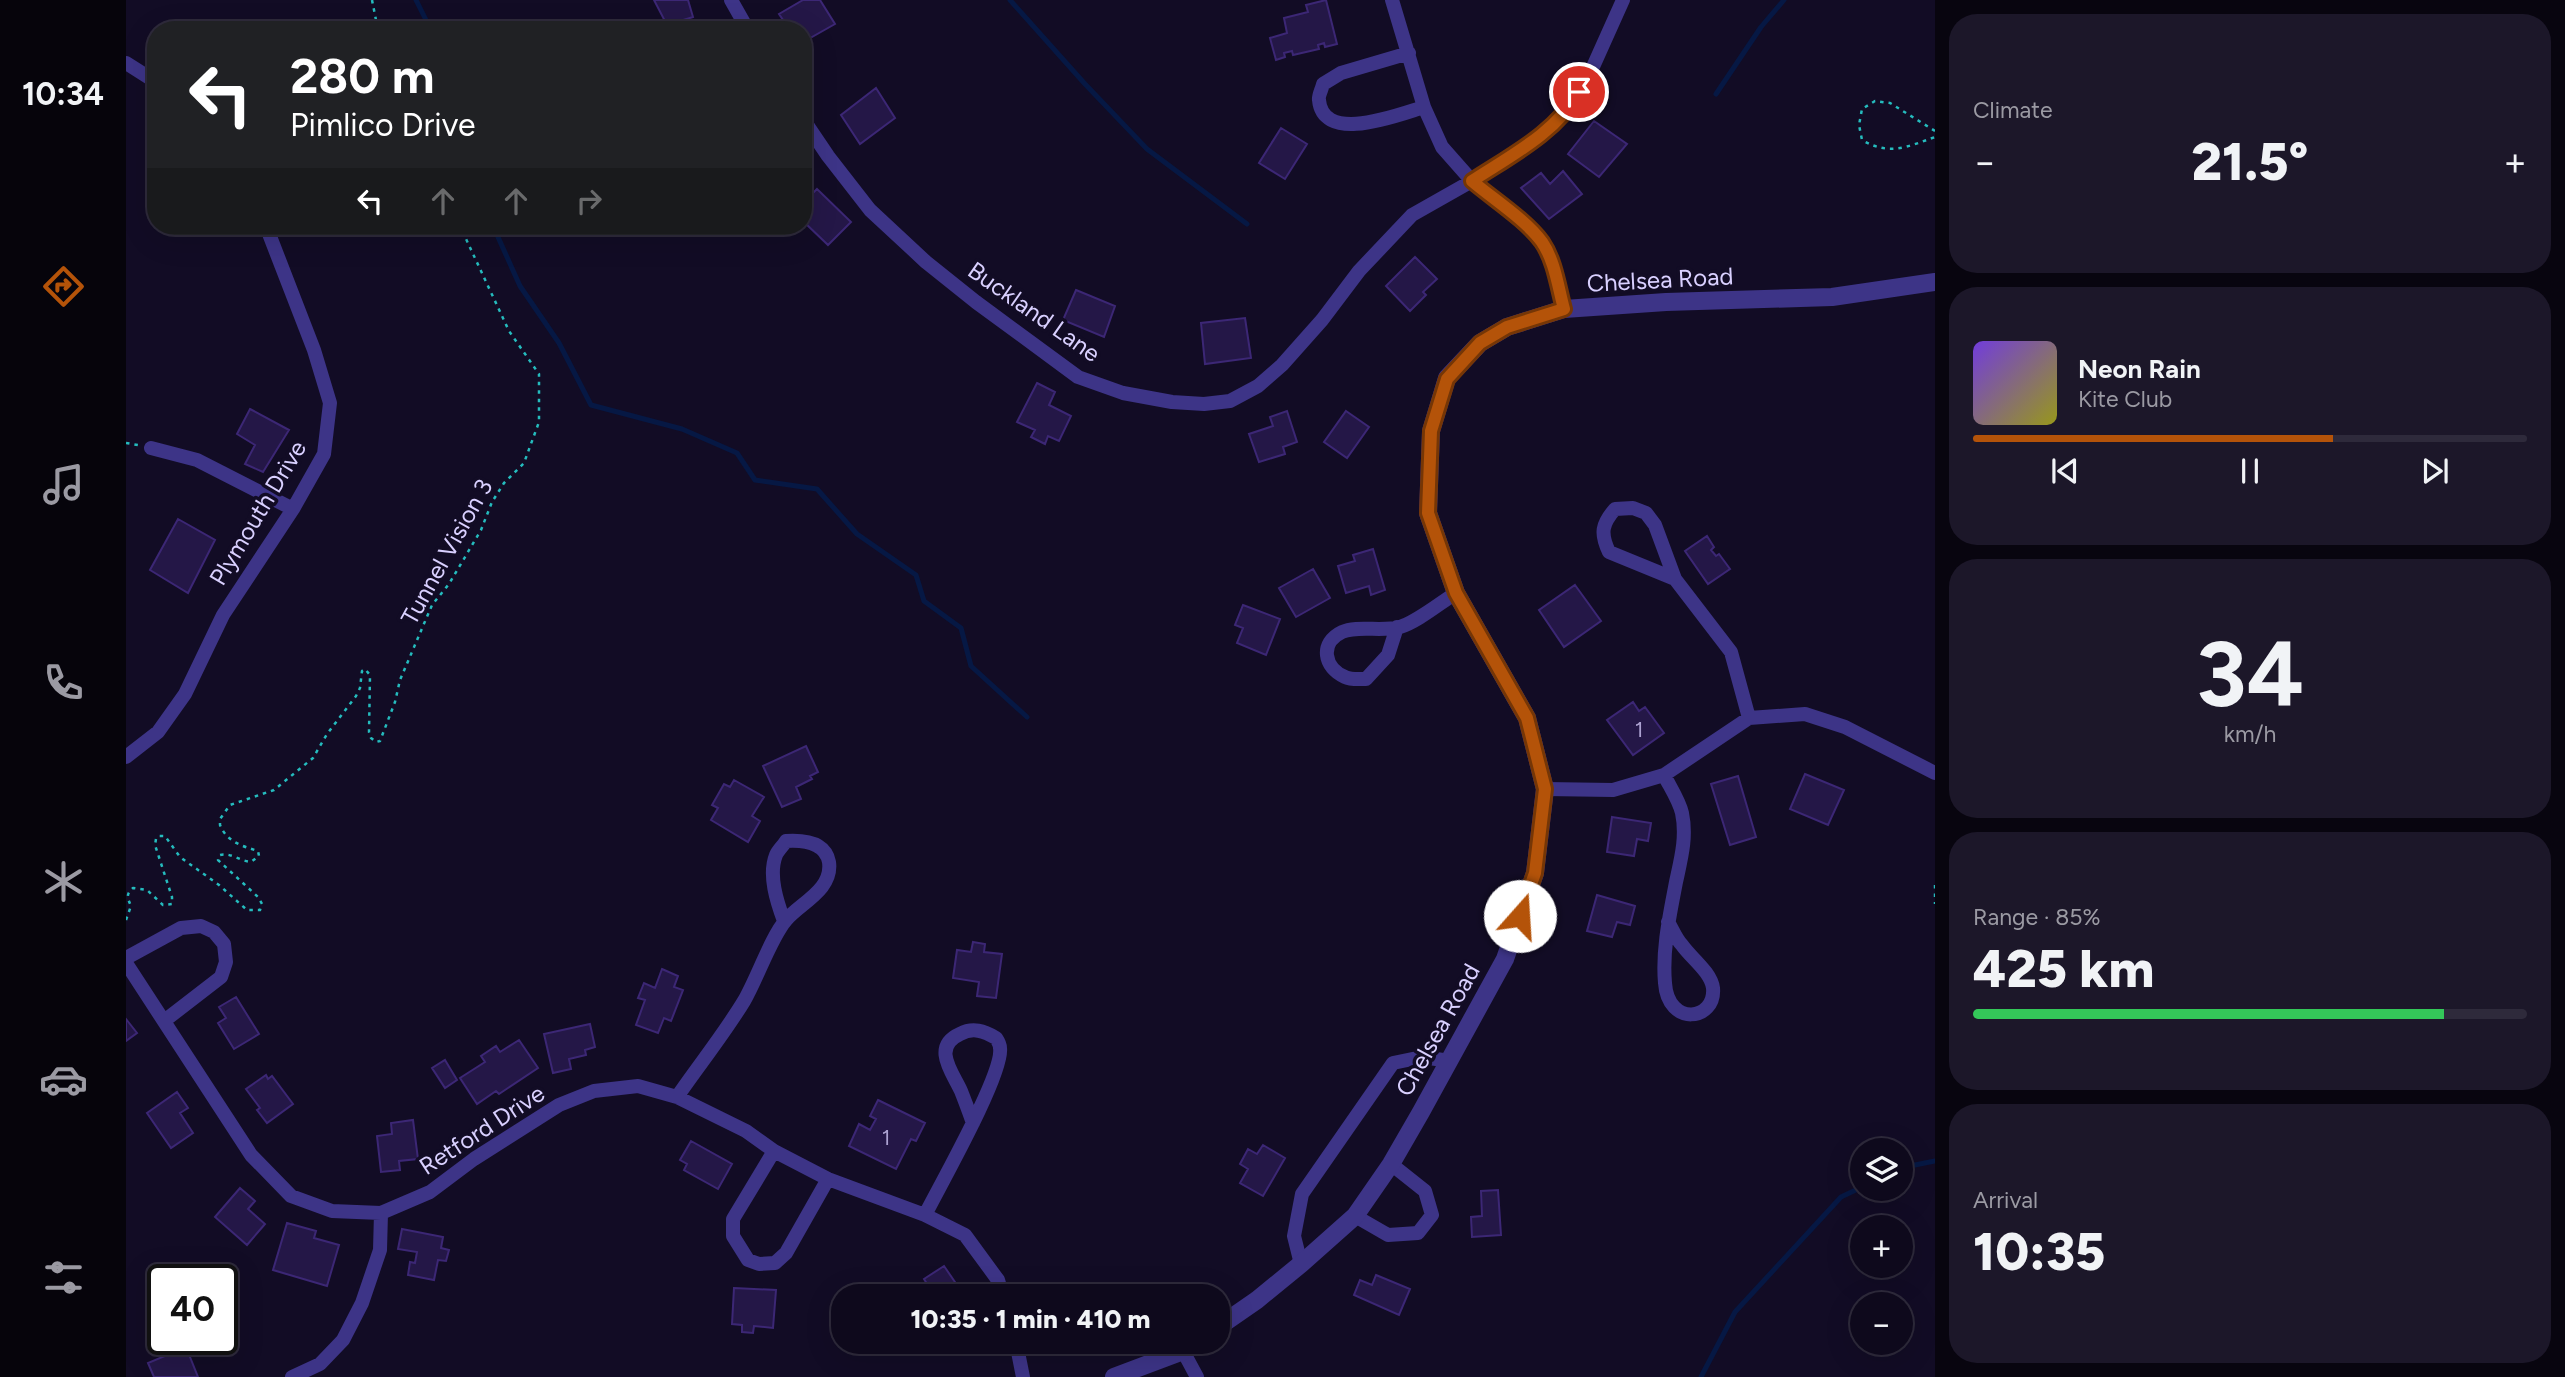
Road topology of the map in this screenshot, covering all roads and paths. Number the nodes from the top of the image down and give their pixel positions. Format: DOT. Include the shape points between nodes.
graph roads {
  1 [pos="372,0"];
  2 [pos="731,0"];
  3 [pos="1392,0"];
  4 [pos="1623,0"];
  5 [pos="376,21"];
  6 [pos="743,21"];
  7 [pos="1409,52"];
  8 [pos="126,63"];
  9 [pos="147,76"];
  10 [pos="1424,107"];
  11 [pos="1935,131"];
  12 [pos="812,132"];
  13 [pos="1935,137"];
  14 [pos="1472,181"];
  15 [pos="269,235"];
  16 [pos="464,235"];
  17 [pos="1935,282"];
  18 [pos="1564,309"];
  19 [pos="151,448"];
  20 [pos="293,509"];
  21 [pos="1675,579"];
  22 [pos="1456,593"];
  23 [pos="1397,627"];
  24 [pos="1749,718"];
  25 [pos="126,757"];
  26 [pos="1935,773"];
  27 [pos="1664,775"];
  28 [pos="1545,789"];
  29 [pos="1935,885"];
  30 [pos="1935,904"];
  31 [pos="126,920"];
  32 [pos="784,921"];
  33 [pos="1668,922"];
  34 [pos="126,960"];
  35 [pos="164,1020"];
  36 [pos="1450,1061"];
  37 [pos="677,1097"];
  38 [pos="973,1122"];
  39 [pos="774,1151"];
  40 [pos="1391,1164"];
  41 [pos="828,1179"];
  42 [pos="381,1213"];
  43 [pos="925,1215"];
  44 [pos="1355,1216"];
  45 [pos="1301,1264"];
  46 [pos="999,1284"];
  47 [pos="1230,1319"];
  48 [pos="1018,1354"];
  49 [pos="1172,1354"];
  50 [pos="1191,1354"];
  51 [pos="292,1377"];
  52 [pos="1023,1377"];
  53 [pos="1114,1377"];
  54 [pos="1197,1377"];
  1 -- 5 [label="path"];
  2 -- 6 [label="street"];
  3 -- 7 [label="street"];
  4 -- 14 [label="street, Buckland Lane" via="1571,107 1549,130"];
  7 -- 10 [label="street"];
  7 -- 10 [label="street" via="1341,73 1323,84 1319,100 1325,114 1337,123 1356,126"];
  8 -- 9 [label="street"];
  10 -- 14 [label="street" via="1442,147"];
  11 -- 13 [label="path" via="1890,103 1875,101 1862,109 1861,140 1872,146 1890,150"];
  12 -- 14 [label="street, Buckland Lane" via="870,210 976,302 1078,377 1123,393 1172,402 1230,401 1258,386 1282,365 1412,215"];
  14 -- 18 [label="street" via="1542,242"];
  15 -- 20 [label="street, Plymouth Drive" via="330,403 324,454"];
  16 -- 31 [label="path, Tunnel Vision 3" via="509,331 539,374 540,422 524,463 504,483 481,530 432,605 380,741 369,732 370,679 365,669 356,696 313,758 280,786 230,805 224,813 223,832 230,840 258,851 259,856 246,862 226,853 218,860 258,897 262,908 247,910 159,835 155,845 172,904 163,905 146,890 133,888 127,896 131,906"];
  17 -- 18 [label="street, Chelsea Road" via="1832,296"];
  18 -- 22 [label="street, Chelsea Road" via="1507,327 1480,343 1447,379 1431,431 1428,513"];
  19 -- 20 [label="street" via="197,460"];
  20 -- 25 [label="street, Plymouth Drive" via="223,615 186,694 159,732"];
  21 -- 21 [label="street" via="1646,513 1615,509 1604,522 1602,537 1609,552"];
  21 -- 24 [label="street" via="1731,652"];
  22 -- 23 [label="street"];
  22 -- 28 [label="street, Chelsea Road" via="1527,718"];
  23 -- 23 [label="street" via="1340,633 1330,641 1326,655 1330,668 1347,679 1366,679 1388,655"];
  24 -- 26 [label="street" via="1805,715 1845,727"];
  24 -- 27 [label="street"];
  27 -- 28 [label="street" via="1612,790"];
  27 -- 33 [label="street" via="1682,811 1685,839"];
  28 -- 36 [label="street, Chelsea Road" via="1535,873 1505,959"];
  29 -- 30 [label="path"];
  32 -- 32 [label="street" via="817,894 826,877 829,862 822,849 807,840 786,841 775,856 777,902"];
  32 -- 37 [label="street" via="744,1000"];
  33 -- 33 [label="street" via="1666,996 1675,1010 1688,1016 1700,1013 1710,1003 1713,988"];
  34 -- 35 [label="street, Retford Drive"];
  34 -- 35 [label="street" via="181,928 201,926 224,944 226,962 221,977"];
  35 -- 42 [label="street, Retford Drive" via="251,1155 291,1196 332,1211"];
  36 -- 40 [label="street, Chelsea Road"];
  36 -- 45 [label="street" via="1422,1057 1393,1063 1302,1194 1294,1236"];
  37 -- 39 [label="street, Retford Drive" via="746,1131"];
  37 -- 42 [label="street, Retford Drive" via="638,1086 594,1091 559,1105 474,1158 430,1192"];
  38 -- 38 [label="street" via="1001,1049 996,1038 985,1031 971,1030 947,1045 945,1061"];
  38 -- 43 [label="street"];
  39 -- 41 [label="street, Retford Drive"];
  39 -- 41 [label="street" via="733,1219 733,1237 748,1261 775,1263 786,1253"];
  40 -- 44 [label="street, Chelsea Road"];
  40 -- 44 [label="street" via="1424,1191 1432,1215 1418,1233 1388,1235"];
  41 -- 43 [label="street, Retford Drive"];
  42 -- 51 [label="street" via="380,1250 362,1303 343,1340 320,1364"];
  43 -- 46 [label="street, Retford Drive" via="965,1235"];
  44 -- 45 [label="street, Chelsea Road"];
  45 -- 47 [label="street, Chelsea Road"];
  48 -- 52 [label="street"];
  49 -- 53 [label="street"];
  50 -- 54 [label="street"];
}
